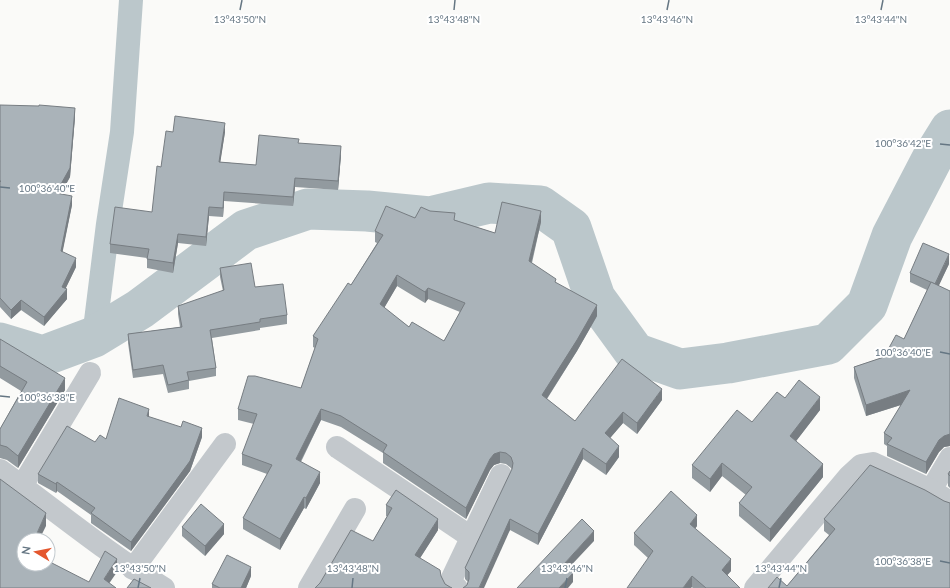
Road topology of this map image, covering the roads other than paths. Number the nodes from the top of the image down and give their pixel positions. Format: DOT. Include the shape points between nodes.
graph roads {
  1 [pos="90,373"];
  2 [pos="225,444"];
  3 [pos="337,447"];
  4 [pos="950,458"];
  5 [pos="0,470"];
  6 [pos="501,475"];
  7 [pos="22,486"];
  8 [pos="931,490"];
  9 [pos="950,502"];
  10 [pos="355,509"];
  11 [pos="471,536"];
  12 [pos="133,569"];
  13 [pos="164,588"];
  14 [pos="309,588"];
  15 [pos="457,588"];
  16 [pos="755,588"];
  1 -- 7 [label="street"];
  2 -- 12 [label="street"];
  3 -- 11 [label="street"];
  4 -- 8 [label="street"];
  5 -- 7 [label="street"];
  6 -- 11 [label="street"];
  7 -- 12 [label="street"];
  8 -- 9 [label="street"];
  8 -- 16 [label="street" via="873,463 861,464"];
  10 -- 14 [label="street"];
  11 -- 15 [label="street" via="452,578 453,585"];
  12 -- 13 [label="street"];
}
